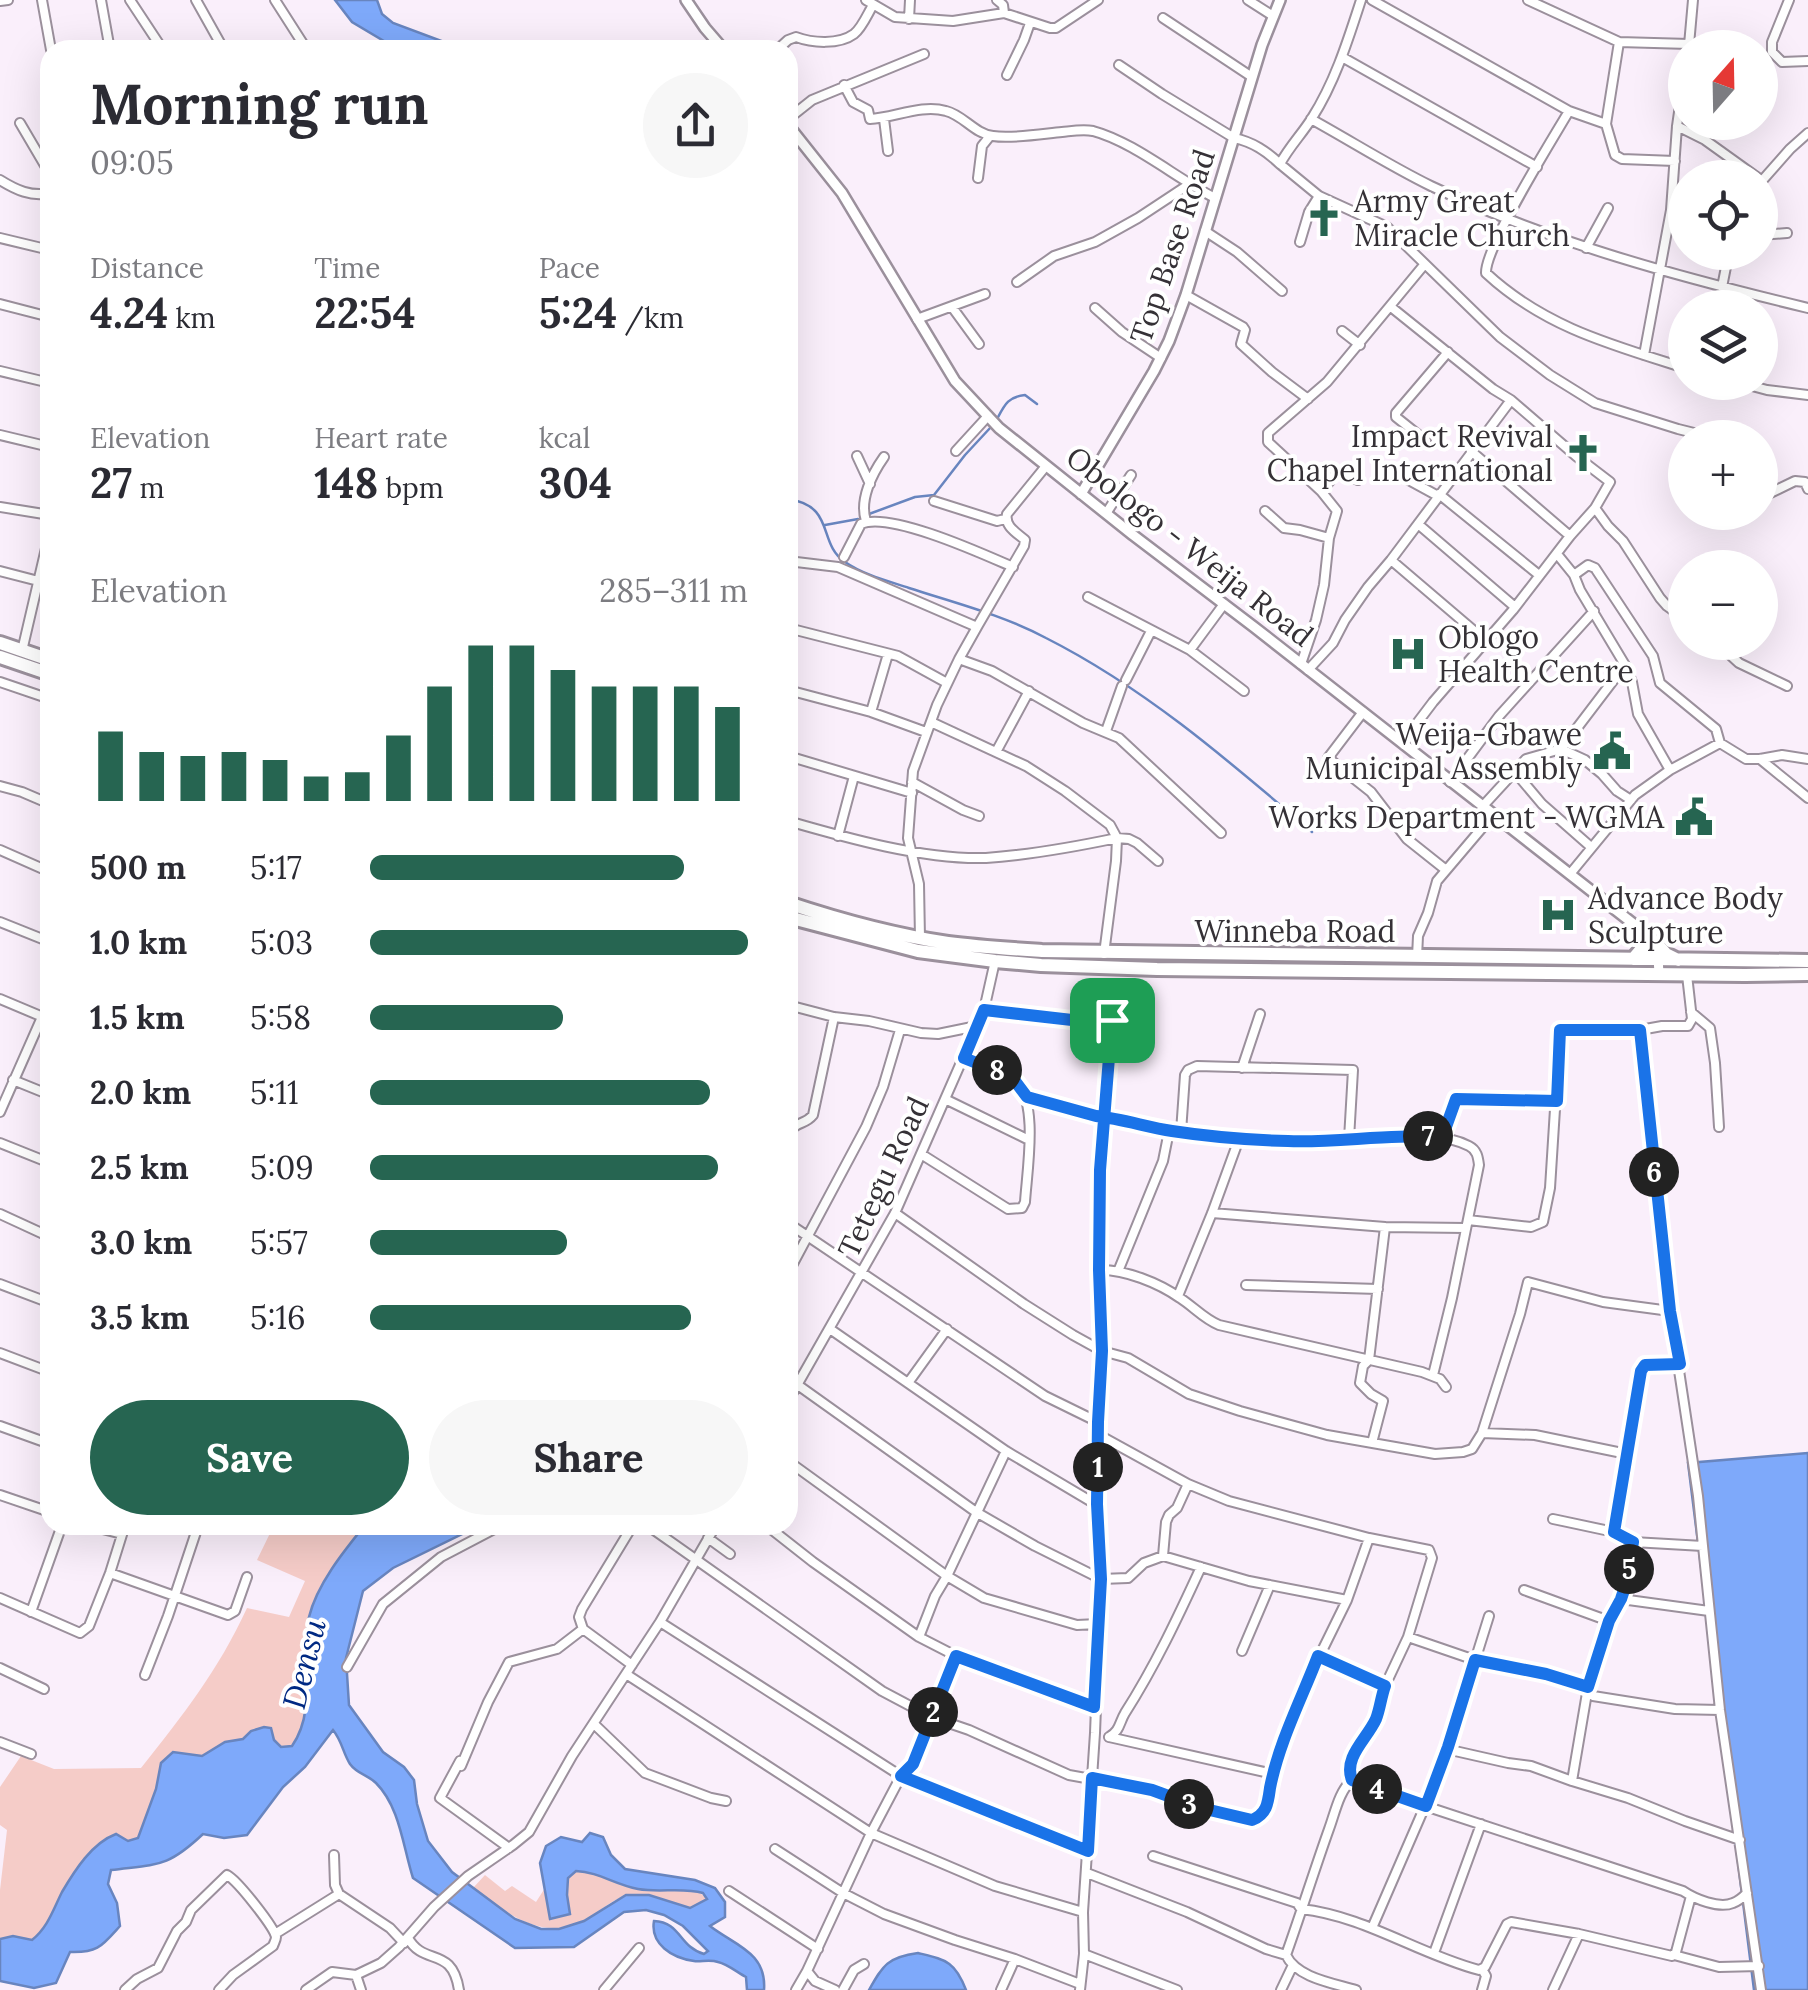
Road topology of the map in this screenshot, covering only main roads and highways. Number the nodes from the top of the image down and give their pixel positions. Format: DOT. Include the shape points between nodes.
graph roads {
  1 [pos="0,644"];
  2 [pos="0,657"];
  3 [pos="40,657"];
  4 [pos="40,671"];
  5 [pos="798,906"];
  6 [pos="798,920"];
  7 [pos="1633,959"];
  8 [pos="1808,961"];
  9 [pos="1445,964"];
  10 [pos="1654,967"];
  11 [pos="1684,968"];
  12 [pos="1808,974"];
  1 -- 3 [label="highway"];
  2 -- 4 [label="highway"];
  5 -- 9 [label="highway, Winneba Road" via="920,938 988,947 1417,957"];
  6 -- 9 [label="highway, Winneba Road" via="894,946 995,962 1139,968"];
  7 -- 9 [label="highway, Winneba Road"];
  7 -- 10 [label="highway, Winneba Road"];
  7 -- 11 [label="highway" via="1649,937"];
  8 -- 11 [label="highway, Winneba Road"];
  9 -- 10 [label="highway, Winneba Road"];
  10 -- 11 [label="highway, Winneba Road"];
  11 -- 12 [label="highway, Winneba Road"];
}
